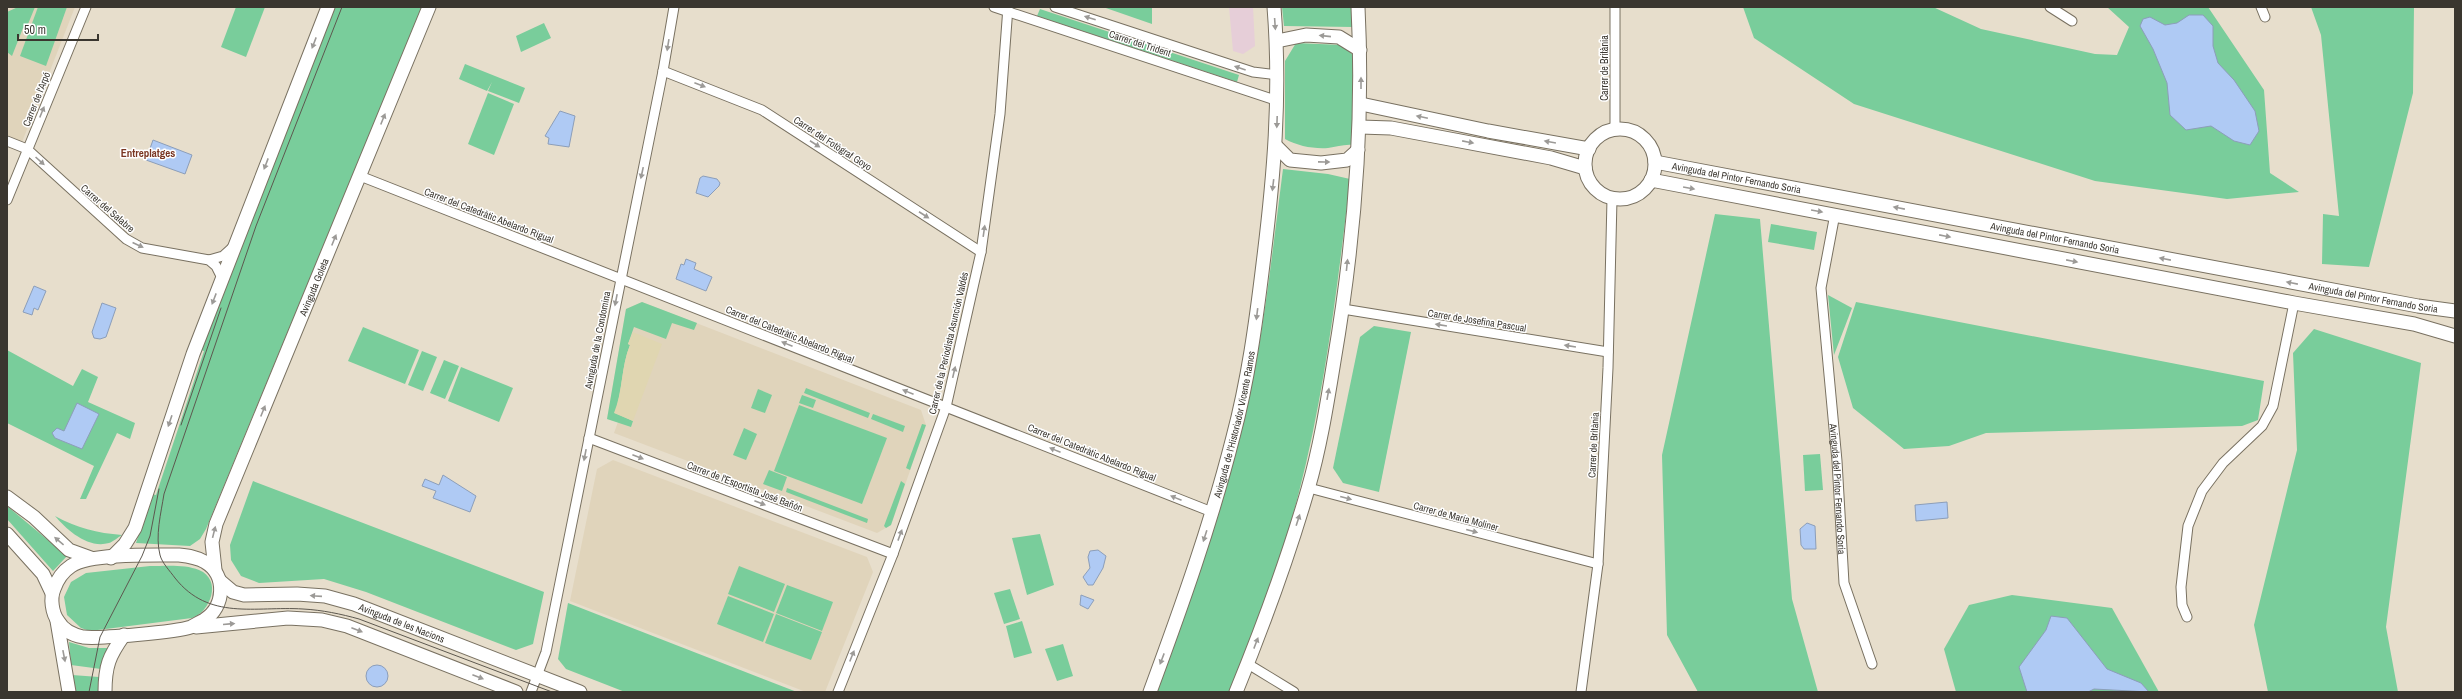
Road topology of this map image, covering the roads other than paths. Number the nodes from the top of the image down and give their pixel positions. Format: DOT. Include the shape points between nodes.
graph roads {
  1 [pos="86,7"];
  2 [pos="328,7"];
  3 [pos="429,7"];
  4 [pos="674,7"];
  5 [pos="994,7"];
  6 [pos="1056,7"];
  7 [pos="1274,7"];
  8 [pos="1358,7"];
  9 [pos="1615,7"];
  10 [pos="2050,7"];
  11 [pos="2261,7"];
  12 [pos="1008,9"];
  13 [pos="2265,17"];
  14 [pos="2072,21"];
  15 [pos="1277,41"];
  16 [pos="1360,50"];
  17 [pos="663,71"];
  18 [pos="1278,75"];
  19 [pos="1278,101"];
  20 [pos="1361,104"];
  21 [pos="1360,127"];
  22 [pos="1616,130"];
  23 [pos="7,141"];
  24 [pos="1276,146"];
  25 [pos="27,149"];
  26 [pos="1588,149"];
  27 [pos="1358,150"];
  28 [pos="1655,162"];
  29 [pos="1585,168"];
  30 [pos="360,176"];
  31 [pos="1651,180"];
  32 [pos="1612,199"];
  33 [pos="7,200"];
  34 [pos="1835,214"];
  35 [pos="235,245"];
  36 [pos="981,252"];
  37 [pos="209,260"];
  38 [pos="222,278"];
  39 [pos="620,278"];
  40 [pos="2294,303"];
  41 [pos="1343,308"];
  42 [pos="2455,311"];
  43 [pos="2455,336"];
  44 [pos="1608,352"];
  45 [pos="946,407"];
  46 [pos="589,438"];
  47 [pos="1309,488"];
  48 [pos="7,497"];
  49 [pos="1212,512"];
  50 [pos="7,534"];
  51 [pos="893,554"];
  52 [pos="111,558"];
  53 [pos="93,559"];
  54 [pos="1598,564"];
  55 [pos="218,576"];
  56 [pos="52,593"];
  57 [pos="2186,617"];
  58 [pos="57,621"];
  59 [pos="190,627"];
  60 [pos="124,635"];
  61 [pos="1248,664"];
  62 [pos="1872,664"];
  63 [pos="537,675"];
  64 [pos="69,692"];
  65 [pos="105,692"];
  66 [pos="516,692"];
  67 [pos="531,692"];
  68 [pos="580,692"];
  69 [pos="838,692"];
  70 [pos="1150,692"];
  71 [pos="1236,692"];
  72 [pos="1294,692"];
  73 [pos="1581,692"];
  25 -- 1 [label="street, Carrer de l'Arpó, one-way"];
  2 -- 35 [label="street, one-way"];
  30 -- 3 [label="street, Avinguda Goleta, one-way"];
  4 -- 17 [label="street, Avinguda de la Condomina, one-way"];
  5 -- 12 [label="street, Carrer del Trident"];
  18 -- 6 [label="street, Carrer del Trident, one-way" via="1252,72"];
  7 -- 15 [label="street, Avinguda de l'Historiador Vicente Ramos, one-way"];
  8 -- 16 [label="street"];
  9 -- 22 [label="street, Carrer de Britània"];
  10 -- 14 [label="street"];
  11 -- 13 [label="street"];
  12 -- 19 [label="street, Carrer del Trident"];
  36 -- 12 [label="street, Carrer de la Periodista Asunción Valdés, one-way" via="1000,114"];
  16 -- 15 [label="street, one-way" via="1339,37 1306,35"];
  15 -- 18 [label="street, Avinguda de l'Historiador Vicente Ramos"];
  20 -- 16 [label="street, one-way"];
  17 -- 36 [label="street, Carrer del Fotògraf Goyo, one-way" via="762,110"];
  17 -- 39 [label="street, Avinguda de la Condomina, one-way"];
  18 -- 19 [label="street, Avinguda de l'Historiador Vicente Ramos"];
  19 -- 24 [label="street, Avinguda de l'Historiador Vicente Ramos, one-way"];
  20 -- 21 [label="street"];
  26 -- 20 [label="street, one-way"];
  21 -- 27 [label="street"];
  21 -- 29 [label="street, one-way" via="1399,129 1551,158"];
  22 -- 26 [label="street" via="1604,133"];
  22 -- 28 [label="street" via="1627,130 1646,141"];
  23 -- 25 [label="street, Carrer del Salabre"];
  24 -- 27 [label="street, one-way" via="1290,160 1321,163 1347,160"];
  24 -- 49 [label="street, Avinguda de l'Historiador Vicente Ramos, one-way" via="1255,328 1234,436"];
  25 -- 33 [label="street, Carrer de l'Arpó"];
  25 -- 37 [label="street, Carrer del Salabre, one-way" via="126,239 142,248"];
  26 -- 29 [label="street"];
  41 -- 27 [label="street, one-way"];
  28 -- 31 [label="street"];
  42 -- 28 [label="street, Avinguda del Pintor Fernando Soria, one-way"];
  29 -- 32 [label="street" via="1594,188"];
  30 -- 39 [label="street, Carrer del Catedràtic Abelardo Rigual"];
  55 -- 30 [label="street, Avinguda Goleta, one-way" via="212,542 216,524"];
  31 -- 32 [label="street" via="1644,190 1635,196"];
  31 -- 34 [label="street, Avinguda del Pintor Fernando Soria, one-way"];
  32 -- 44 [label="street, Carrer de Britània"];
  34 -- 40 [label="street, Avinguda del Pintor Fernando Soria, one-way"];
  34 -- 62 [label="street, Avinguda del Pintor Fernando Soria" via="1821,288 1837,461 1844,583"];
  35 -- 37 [label="street" via="223,256"];
  35 -- 38 [label="street"];
  45 -- 36 [label="street, Carrer de la Periodista Asunción Valdés, one-way"];
  37 -- 38 [label="street" via="216,266"];
  38 -- 52 [label="street, one-way" via="193,354 135,528 125,544"];
  45 -- 39 [label="street, Carrer del Catedràtic Abelardo Rigual, one-way"];
  39 -- 46 [label="street, Avinguda de la Condomina, one-way"];
  40 -- 43 [label="street, Avinguda del Pintor Fernando Soria" via="2414,324"];
  40 -- 57 [label="street" via="2273,406 2262,426 2223,463 2202,491 2188,526 2181,588"];
  44 -- 41 [label="street, Carrer de Josefina Pascual, one-way"];
  47 -- 41 [label="street, one-way"];
  44 -- 54 [label="street, Carrer de Britània"];
  49 -- 45 [label="street, Carrer del Catedràtic Abelardo Rigual, one-way"];
  51 -- 45 [label="street, Carrer de la Periodista Asunción Valdés, one-way"];
  46 -- 51 [label="street, Carrer de l'Esportista José Bañón, one-way"];
  46 -- 63 [label="street, Avinguda de la Condomina, one-way" via="546,652"];
  47 -- 54 [label="street, Carrer de María Moliner, one-way"];
  61 -- 47 [label="street, one-way"];
  53 -- 48 [label="street, one-way" via="69,550 34,517"];
  49 -- 70 [label="street, Avinguda de l'Historiador Vicente Ramos, one-way"];
  50 -- 56 [label="street" via="43,574"];
  69 -- 51 [label="street, Carrer de la Periodista Asunción Valdés, one-way"];
  52 -- 53 [label="street, Avinguda de les Nacions"];
  52 -- 55 [label="street, Avinguda de les Nacions" via="179,555 205,562"];
  53 -- 56 [label="street" via="71,566 61,574"];
  54 -- 73 [label="street, Carrer de Britània"];
  55 -- 59 [label="street, Avinguda Goleta" via="221,595 217,606 206,619"];
  63 -- 55 [label="street, Avinguda de les Nacions, one-way" via="354,604 318,596 244,595 233,592"];
  56 -- 58 [label="street" via="52,607"];
  58 -- 60 [label="street" via="65,629 84,637"];
  58 -- 64 [label="street, one-way"];
  59 -- 60 [label="street"];
  59 -- 66 [label="street, one-way" via="288,618 322,620 347,626"];
  60 -- 65 [label="street" via="111,653 105,672"];
  61 -- 71 [label="street"];
  61 -- 72 [label="street"];
  63 -- 67 [label="street, Avinguda de la Condomina"];
  63 -- 68 [label="street, Avinguda de les Nacions"];
}
